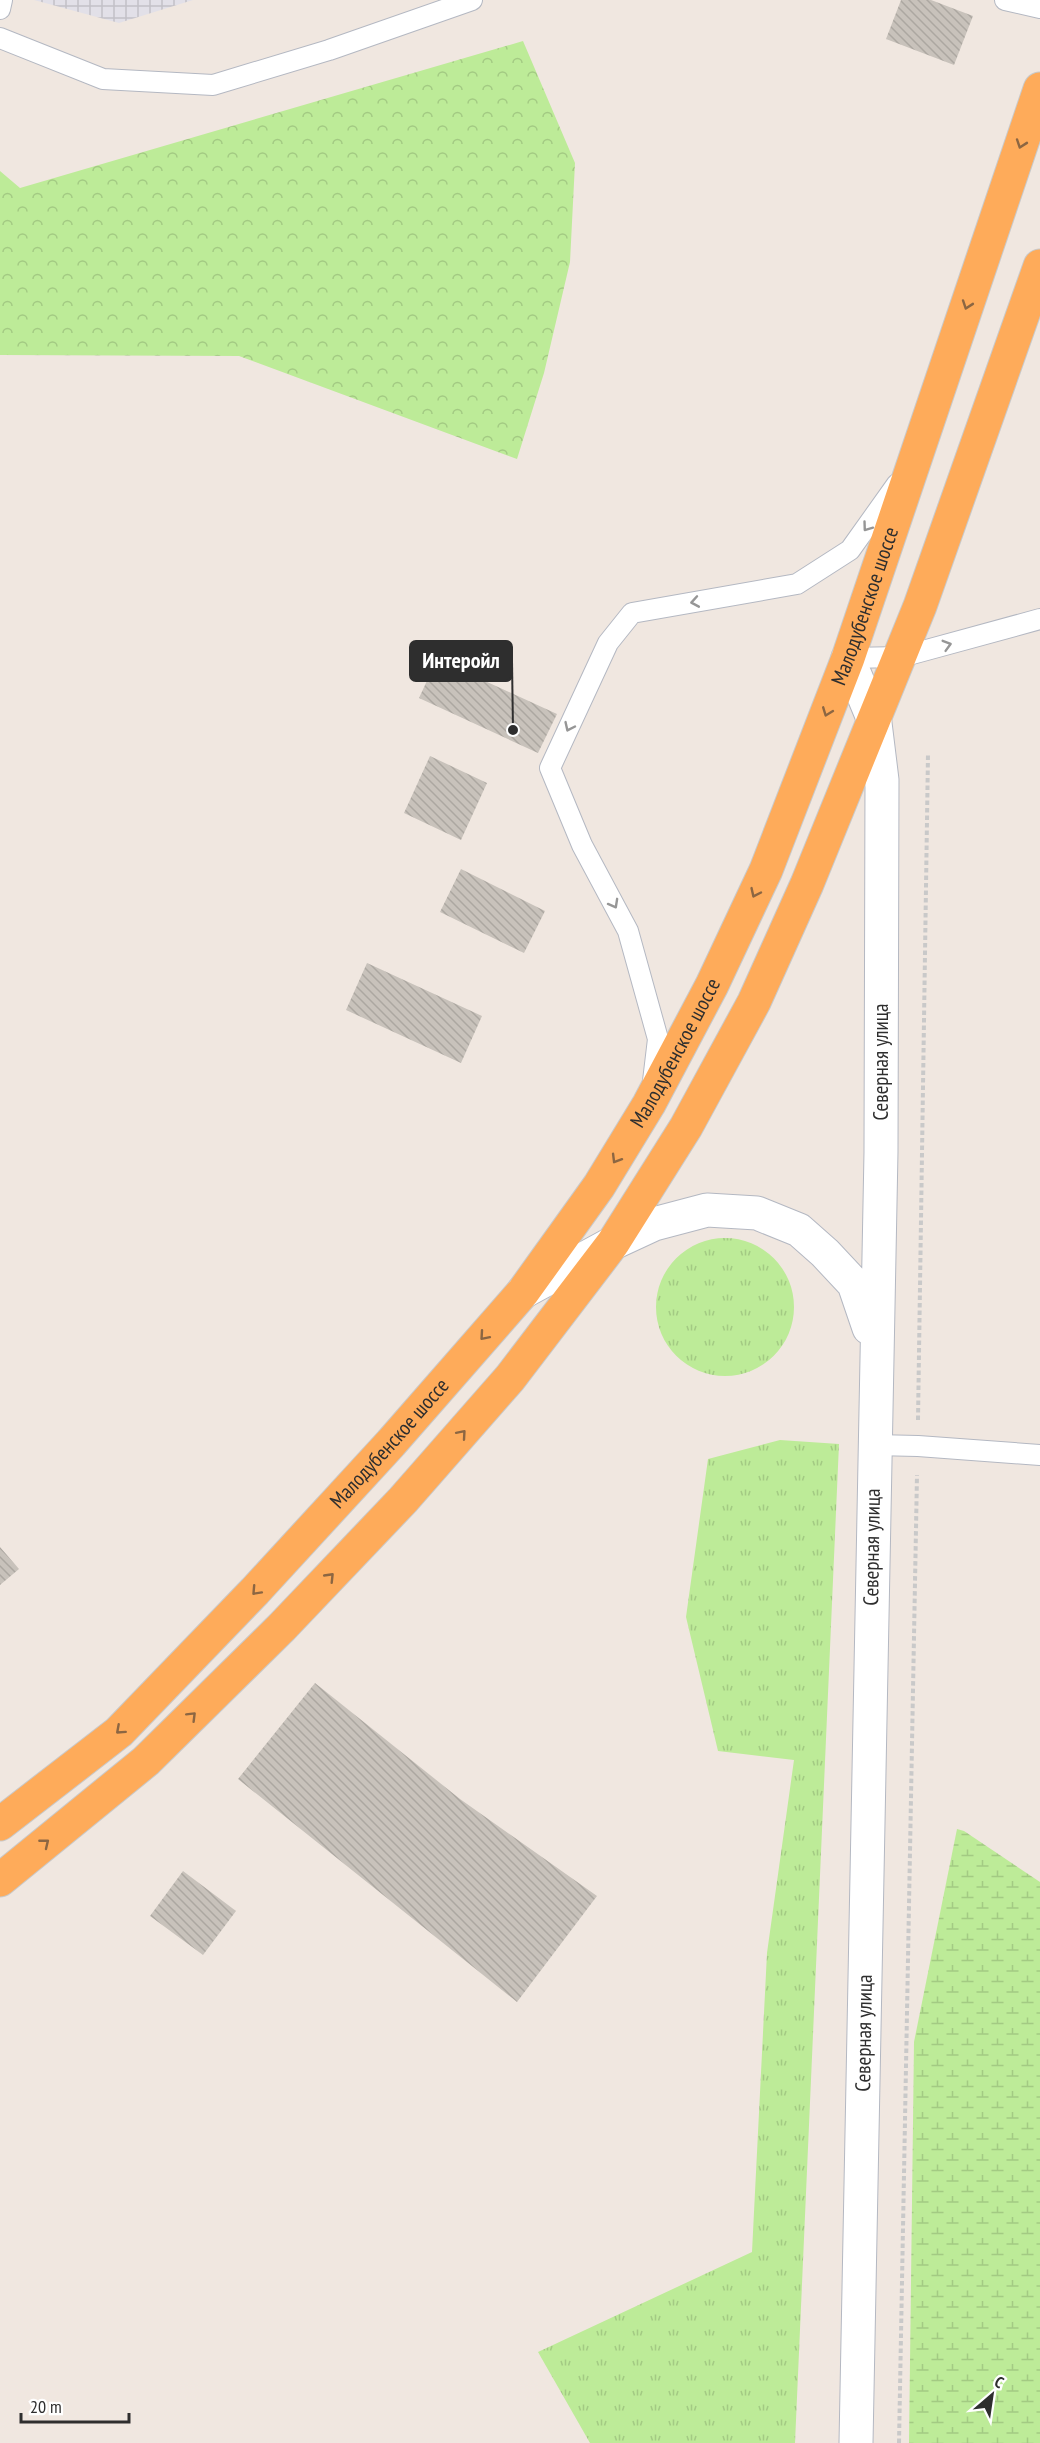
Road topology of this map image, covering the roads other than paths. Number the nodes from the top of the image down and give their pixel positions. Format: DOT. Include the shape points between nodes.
graph roads {
  1 [pos="2,0"];
  2 [pos="472,0"];
  3 [pos="1005,0"];
  4 [pos="1040,8"];
  5 [pos="0,9"];
  6 [pos="0,38"];
  7 [pos="1040,89"];
  8 [pos="1040,266"];
  9 [pos="913,462"];
  10 [pos="1040,619"];
  11 [pos="901,657"];
  12 [pos="848,658"];
  13 [pos="875,723"];
  14 [pos="649,1104"];
  15 [pos="613,1243"];
  16 [pos="523,1292"];
  17 [pos="876,1347"];
  18 [pos="874,1445"];
  19 [pos="1040,1455"];
  20 [pos="0,1824"];
  21 [pos="0,1880"];
  22 [pos="856,2443"];
  1 -- 5 [label="lane"];
  2 -- 6 [label="lane" via="213,85 103,79"];
  3 -- 4 [label="lane"];
  7 -- 9 [label="highway, Малодубенское шоссе, one-way"];
  8 -- 11 [label="highway, Малодубенское шоссе"];
  9 -- 12 [label="highway, Малодубенское шоссе"];
  9 -- 14 [label="lane, one-way" via="850,550 797,584 633,613 608,643 550,768 582,845 628,931 658,1039"];
  11 -- 10 [label="lane, one-way"];
  11 -- 12 [label="lane"];
  11 -- 13 [label="highway, Малодубенское шоссе"];
  12 -- 13 [label="main road, Северная улица"];
  12 -- 14 [label="highway, Малодубенское шоссе, one-way" via="766,870 712,985"];
  13 -- 15 [label="highway, Малодубенское шоссе" via="754,1002 686,1127"];
  13 -- 17 [label="main road, Северная улица" via="882,780"];
  14 -- 16 [label="highway, Малодубенское шоссе, one-way" via="600,1186"];
  15 -- 16 [label="main road"];
  15 -- 17 [label="main road" via="654,1224 707,1210 757,1214 799,1230 854,1284"];
  21 -- 15 [label="highway, Малодубенское шоссе, one-way" via="146,1761 290,1618 403,1500 510,1378"];
  16 -- 20 [label="highway, Малодубенское шоссе, one-way" via="391,1443 119,1732"];
  17 -- 18 [label="main road, Северная улица"];
  18 -- 19 [label="lane"];
  18 -- 22 [label="main road, Северная улица"];
}
